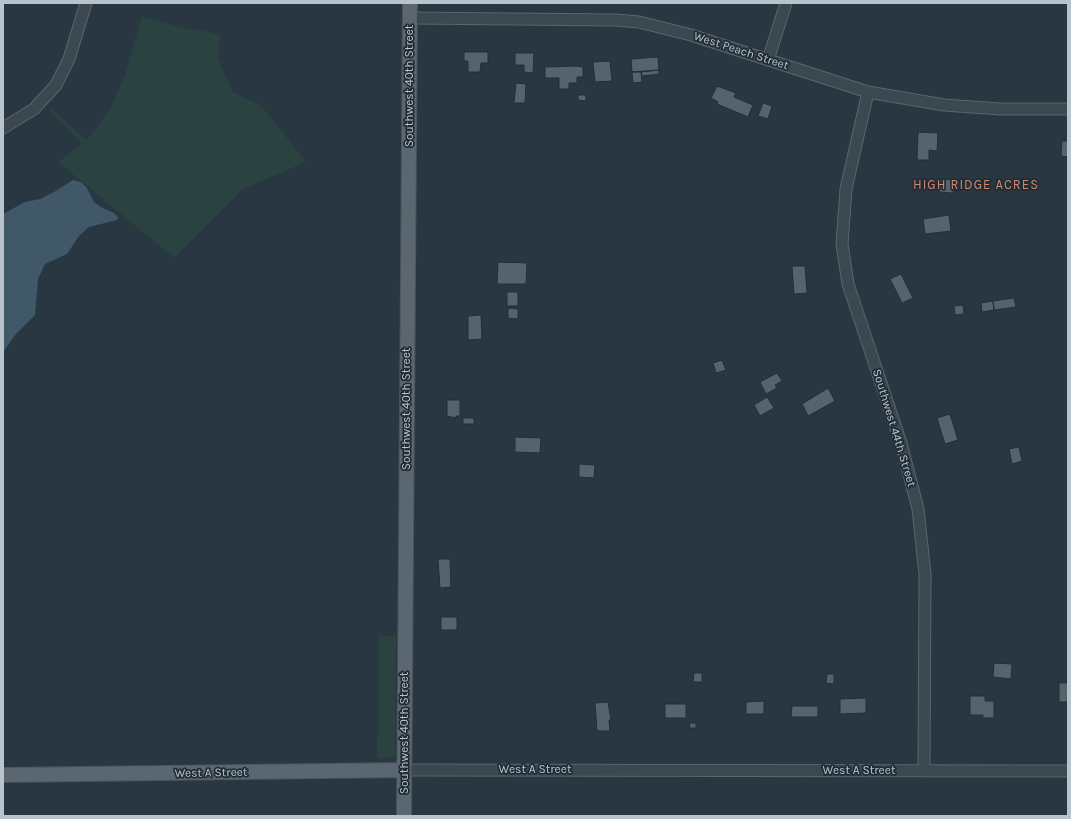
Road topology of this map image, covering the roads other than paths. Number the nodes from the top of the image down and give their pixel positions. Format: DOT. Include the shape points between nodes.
graph roads {
  1 [pos="86,3"];
  2 [pos="410,3"];
  3 [pos="786,3"];
  4 [pos="410,18"];
  5 [pos="768,60"];
  6 [pos="868,92"];
  7 [pos="1068,109"];
  8 [pos="3,128"];
  9 [pos="404,770"];
  10 [pos="924,771"];
  11 [pos="1068,771"];
  12 [pos="3,775"];
  13 [pos="404,816"];
  1 -- 8 [label="street" via="63,74 42,101"];
  2 -- 4 [label="main road, Southwest 40th Street"];
  3 -- 5 [label="street"];
  4 -- 5 [label="street, West Peach Street" via="639,22 661,26"];
  4 -- 9 [label="main road, Southwest 40th Street"];
  5 -- 6 [label="street, West Peach Street"];
  6 -- 7 [label="street, West Peach Street" via="944,105 1000,109"];
  6 -- 10 [label="street, Southwest 44th Street" via="846,190 842,244 848,284 901,443 918,509 925,574"];
  9 -- 10 [label="street, West A Street"];
  9 -- 12 [label="main road, West A Street"];
  9 -- 13 [label="main road, Southwest 40th Street"];
  10 -- 11 [label="street, West A Street"];
}
